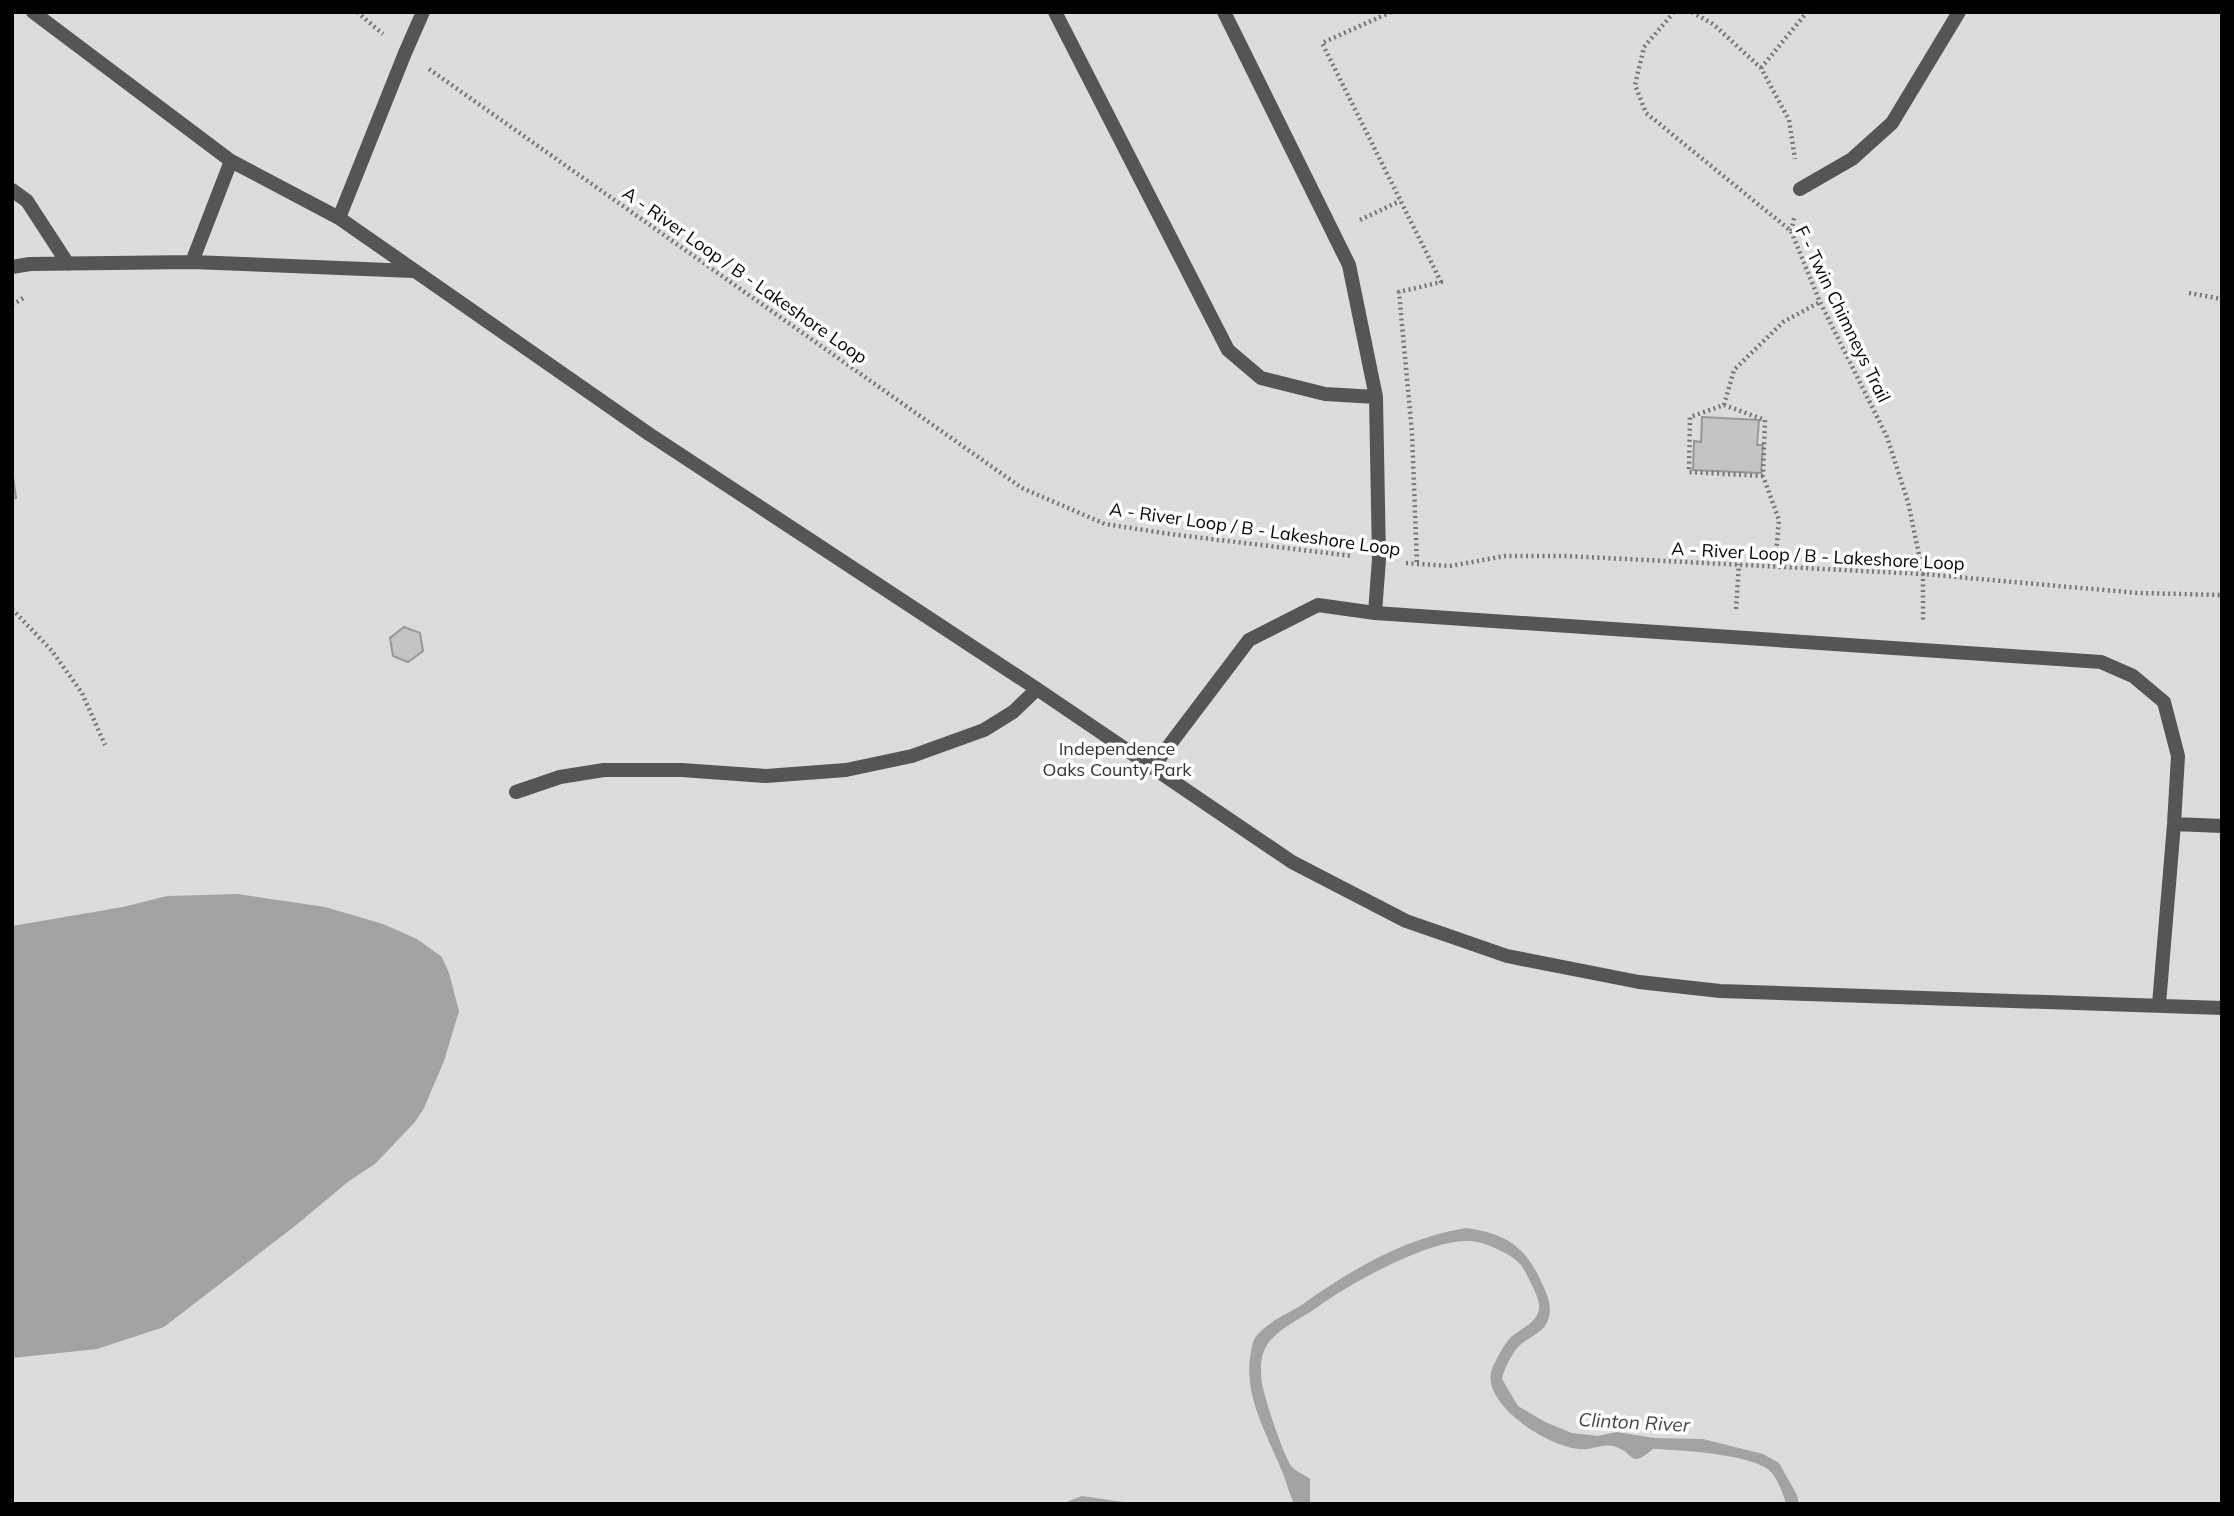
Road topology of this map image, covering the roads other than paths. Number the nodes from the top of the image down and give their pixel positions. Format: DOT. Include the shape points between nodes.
graph roads {
  1 [pos="33,12"];
  2 [pos="423,12"];
  3 [pos="1055,12"];
  4 [pos="1224,12"];
  5 [pos="1959,12"];
  6 [pos="231,161"];
  7 [pos="1800,189"];
  8 [pos="12,190"];
  9 [pos="339,218"];
  10 [pos="192,262"];
  11 [pos="68,264"];
  12 [pos="12,267"];
  13 [pos="415,271"];
  14 [pos="1376,397"];
  15 [pos="1376,613"];
  16 [pos="1037,689"];
  17 [pos="1152,768"];
  18 [pos="516,792"];
  19 [pos="2174,824"];
  20 [pos="2222,826"];
  21 [pos="2159,1004"];
  22 [pos="2222,1008"];
  1 -- 6 [label="lane"];
  2 -- 9 [label="lane"];
  3 -- 14 [label="lane" via="1228,349 1261,377 1325,394"];
  4 -- 14 [label="lane" via="1349,265"];
  5 -- 7 [label="lane" via="1892,123 1852,159"];
  6 -- 9 [label="lane"];
  6 -- 10 [label="lane"];
  8 -- 11 [label="lane" via="27,201"];
  9 -- 13 [label="lane"];
  10 -- 11 [label="lane"];
  10 -- 13 [label="lane"];
  11 -- 12 [label="lane"];
  13 -- 16 [label="lane" via="649,434"];
  14 -- 15 [label="lane"];
  15 -- 17 [label="lane" via="1318,605 1249,640"];
  15 -- 19 [label="lane" via="2102,662 2133,676 2164,702 2178,756"];
  16 -- 17 [label="lane"];
  16 -- 18 [label="lane" via="1013,712 984,730 912,756 846,770 766,776 604,770 560,777"];
  17 -- 21 [label="lane" via="1292,862 1406,921 1507,956 1639,982 1720,990"];
  19 -- 20 [label="lane"];
  19 -- 21 [label="lane"];
  21 -- 22 [label="lane"];
}
